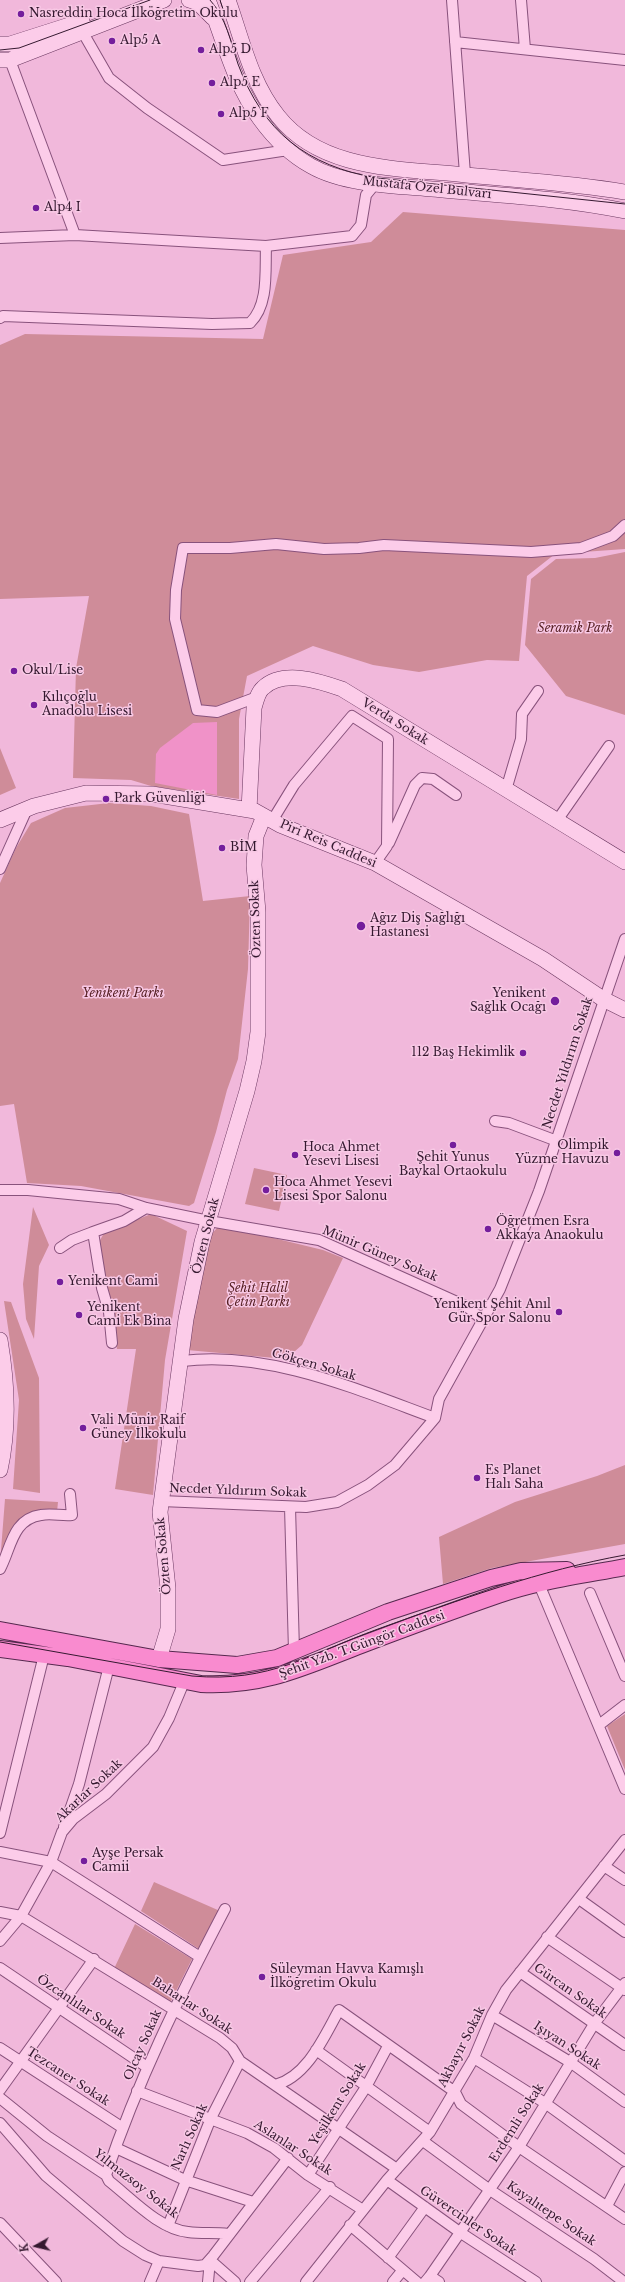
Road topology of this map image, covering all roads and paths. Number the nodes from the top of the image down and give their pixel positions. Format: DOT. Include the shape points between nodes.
graph roads {
  1 [pos="135,0"];
  2 [pos="164,0"];
  3 [pos="189,0"];
  4 [pos="208,0"];
  5 [pos="228,0"];
  6 [pos="452,0"];
  7 [pos="521,0"];
  8 [pos="218,26"];
  9 [pos="82,31"];
  10 [pos="455,42"];
  11 [pos="0,44"];
  12 [pos="525,49"];
  13 [pos="5,60"];
  14 [pos="625,60"];
  15 [pos="288,150"];
  16 [pos="465,174"];
  17 [pos="375,184"];
  18 [pos="625,192"];
  19 [pos="625,211"];
  20 [pos="75,235"];
  21 [pos="0,238"];
  22 [pos="266,246"];
  23 [pos="0,318"];
  24 [pos="625,525"];
  25 [pos="538,691"];
  26 [pos="257,697"];
  27 [pos="610,746"];
  28 [pos="506,790"];
  29 [pos="456,795"];
  30 [pos="27,809"];
  31 [pos="249,810"];
  32 [pos="268,818"];
  33 [pos="0,820"];
  34 [pos="556,822"];
  35 [pos="387,846"];
  36 [pos="625,862"];
  37 [pos="375,863"];
  38 [pos="0,869"];
  39 [pos="625,939"];
  40 [pos="603,999"];
  41 [pos="625,1010"];
  42 [pos="495,1121"];
  43 [pos="557,1141"];
  44 [pos="0,1190"];
  45 [pos="146,1208"];
  46 [pos="209,1221"];
  47 [pos="93,1232"];
  48 [pos="60,1248"];
  49 [pos="483,1320"];
  50 [pos="0,1340"];
  51 [pos="112,1343"];
  52 [pos="182,1361"];
  53 [pos="435,1418"];
  54 [pos="0,1470"];
  55 [pos="70,1494"];
  56 [pos="162,1501"];
  57 [pos="290,1507"];
  58 [pos="618,1568"];
  59 [pos="0,1569"];
  60 [pos="539,1584"];
  61 [pos="590,1593"];
  62 [pos="0,1630"];
  63 [pos="0,1649"];
  64 [pos="294,1651"];
  65 [pos="44,1655"];
  66 [pos="159,1659"];
  67 [pos="109,1666"];
  68 [pos="625,1676"];
  69 [pos="184,1682"];
  70 [pos="625,1705"];
  71 [pos="599,1725"];
  72 [pos="625,1789"];
  73 [pos="62,1832"];
  74 [pos="0,1833"];
  75 [pos="625,1840"];
  76 [pos="0,1852"];
  77 [pos="51,1862"];
  78 [pos="604,1866"];
  79 [pos="625,1880"];
  80 [pos="579,1899"];
  81 [pos="225,1909"];
  82 [pos="0,1912"];
  83 [pos="21,1916"];
  84 [pos="625,1932"];
  85 [pos="547,1938"];
  86 [pos="0,1941"];
  87 [pos="200,1958"];
  88 [pos="94,1960"];
  89 [pos="0,1968"];
  90 [pos="520,1972"];
  91 [pos="624,1987"];
  92 [pos="58,2007"];
  93 [pos="173,2010"];
  94 [pos="492,2015"];
  95 [pos="594,2024"];
  96 [pos="625,2045"];
  97 [pos="388,2046"];
  98 [pos="0,2048"];
  99 [pos="316,2050"];
  100 [pos="474,2058"];
  101 [pos="240,2061"];
  102 [pos="20,2062"];
  103 [pos="570,2062"];
  104 [pos="147,2067"];
  105 [pos="275,2084"];
  106 [pos="366,2087"];
  107 [pos="0,2090"];
  108 [pos="137,2091"];
  109 [pos="455,2092"];
  110 [pos="0,2098"];
  111 [pos="625,2102"];
  112 [pos="545,2103"];
  113 [pos="211,2118"];
  114 [pos="0,2122"];
  115 [pos="123,2128"];
  116 [pos="339,2128"];
  117 [pos="430,2132"];
  118 [pos="423,2141"];
  119 [pos="519,2147"];
  120 [pos="116,2148"];
  121 [pos="288,2158"];
  122 [pos="625,2161"];
  123 [pos="397,2169"];
  124 [pos="625,2172"];
  125 [pos="106,2175"];
  126 [pos="308,2175"];
  127 [pos="185,2180"];
  128 [pos="387,2180"];
  129 [pos="330,2187"];
  130 [pos="490,2190"];
  131 [pos="253,2202"];
  132 [pos="607,2206"];
  133 [pos="425,2207"];
  134 [pos="363,2210"];
  135 [pos="625,2219"];
  136 [pos="0,2223"];
  137 [pos="350,2225"];
  138 [pos="168,2226"];
  139 [pos="461,2233"];
  140 [pos="228,2234"];
  141 [pos="388,2258"];
  142 [pos="210,2260"];
  143 [pos="159,2261"];
  144 [pos="402,2270"];
  145 [pos="427,2279"];
  146 [pos="56,2282"];
  147 [pos="150,2282"];
  148 [pos="208,2282"];
  149 [pos="235,2282"];
  150 [pos="250,2282"];
  151 [pos="306,2282"];
  152 [pos="393,2282"];
  153 [pos="417,2282"];
  154 [pos="439,2282"];
  155 [pos="536,2282"];
  156 [pos="624,2282"];
  1 -- 11 [label="main road" via="78,23 10,44"];
  2 -- 9 [label="main road"];
  3 -- 8 [label="main road" via="203,7"];
  4 -- 8 [label="main road, Mustafa Özel Bulvarı"];
  5 -- 16 [label="main road, Mustafa Özel Bulvarı" via="256,80 267,102 290,129 318,148 345,159 376,167"];
  6 -- 10 [label="street"];
  7 -- 12 [label="street"];
  8 -- 15 [label="main road, Mustafa Özel Bulvarı" via="239,84 260,120"];
  9 -- 13 [label="main road"];
  9 -- 15 [label="street" via="109,78 147,108 223,160"];
  10 -- 12 [label="street"];
  10 -- 16 [label="street"];
  12 -- 14 [label="street"];
  13 -- 20 [label="street"];
  15 -- 17 [label="main road, Mustafa Özel Bulvarı" via="311,167"];
  16 -- 18 [label="main road, Mustafa Özel Bulvarı"];
  17 -- 19 [label="main road, Mustafa Özel Bulvarı" via="487,194"];
  17 -- 22 [label="street" via="366,195 361,226 352,236"];
  20 -- 21 [label="street"];
  20 -- 22 [label="street"];
  22 -- 23 [label="street" via="263,303 259,315 250,323 212,324 11,316"];
  24 -- 26 [label="street" via="613,536 581,548 531,552 384,545 324,549 276,544 230,548 183,548 176,590 175,619 198,710 217,712"];
  25 -- 28 [label="street" via="522,714 521,739"];
  26 -- 28 [label="main road, Verda Sokak" via="262,688 281,679 319,681 342,688"];
  26 -- 31 [label="main road" via="254,708"];
  27 -- 34 [label="street"];
  28 -- 34 [label="main road, Verda Sokak"];
  29 -- 35 [label="street" via="433,779 422,778 415,785"];
  30 -- 31 [label="main road, Piri Reis Caddesi" via="86,793 152,794"];
  30 -- 33 [label="main road, Piri Reis Caddesi"];
  30 -- 38 [label="street"];
  31 -- 32 [label="main road, Piri Reis Caddesi"];
  32 -- 35 [label="street" via="352,716 388,740"];
  32 -- 37 [label="main road, Piri Reis Caddesi"];
  32 -- 46 [label="main road, Özten Sokak" via="256,836 254,865 258,912 258,1032 254,1061"];
  34 -- 36 [label="main road, Verda Sokak"];
  35 -- 37 [label="street"];
  37 -- 40 [label="main road, Piri Reis Caddesi" via="543,959"];
  39 -- 40 [label="street, Necdet Yıldırım Sokak"];
  40 -- 41 [label="main road, Piri Reis Caddesi"];
  40 -- 43 [label="street, Necdet Yıldırım Sokak"];
  42 -- 43 [label="street" via="509,1123"];
  43 -- 49 [label="street, Necdet Yıldırım Sokak" via="500,1289"];
  44 -- 45 [label="street, Münir Güney Sokak" via="28,1190 119,1199"];
  45 -- 46 [label="street, Münir Güney Sokak"];
  45 -- 47 [label="street" via="124,1221"];
  46 -- 49 [label="street, Münir Güney Sokak" via="319,1240 466,1306"];
  46 -- 52 [label="main road, Özten Sokak" via="202,1242 186,1319"];
  47 -- 48 [label="street"];
  47 -- 51 [label="street" via="102,1288 109,1312"];
  49 -- 53 [label="street, Necdet Yıldırım Sokak" via="439,1399"];
  50 -- 54 [label="main road" via="5,1417 4,1452"];
  52 -- 53 [label="street, Gökçen Sokak" via="244,1360 285,1368"];
  52 -- 56 [label="main road, Özten Sokak" via="173,1409"];
  53 -- 57 [label="street, Necdet Yıldırım Sokak" via="394,1465 368,1485 337,1502"];
  55 -- 59 [label="street" via="72,1515 41,1515 24,1521 15,1531"];
  56 -- 57 [label="street, Necdet Yıldırım Sokak"];
  56 -- 66 [label="main road, Özten Sokak" via="168,1629"];
  57 -- 64 [label="street"];
  58 -- 60 [label="main road, Şehit Yzb. T.Güngör Caddesi"];
  58 -- 64 [label="main road, Şehit Yzb. T.Güngör Caddesi" via="521,1571 491,1578 388,1612"];
  60 -- 69 [label="main road, Şehit Yzb. T.Güngör Caddesi" via="499,1594 283,1675 261,1681 217,1685"];
  60 -- 71 [label="street"];
  61 -- 68 [label="street"];
  62 -- 66 [label="main road, Şehit Yzb. T.Güngör Caddesi"];
  63 -- 65 [label="main road, Şehit Yzb. T.Güngör Caddesi"];
  64 -- 66 [label="main road, Şehit Yzb. T.Güngör Caddesi" via="262,1662 237,1665"];
  65 -- 67 [label="main road, Şehit Yzb. T.Güngör Caddesi"];
  65 -- 74 [label="street"];
  67 -- 69 [label="main road, Şehit Yzb. T.Güngör Caddesi"];
  67 -- 73 [label="street" via="79,1784"];
  69 -- 73 [label="street, Akarlar Sokak" via="153,1747 106,1794"];
  70 -- 71 [label="street"];
  71 -- 72 [label="street"];
  73 -- 77 [label="street, Akarlar Sokak"];
  75 -- 78 [label="street, Akbayır Sokak"];
  76 -- 77 [label="street"];
  77 -- 83 [label="street, Akarlar Sokak"];
  77 -- 87 [label="street"];
  78 -- 79 [label="street"];
  78 -- 80 [label="street, Akbayır Sokak"];
  80 -- 84 [label="street"];
  80 -- 85 [label="street, Akbayır Sokak"];
  81 -- 87 [label="street, Olcay Sokak"];
  82 -- 83 [label="street, Baharlar Sokak"];
  83 -- 86 [label="street, Akarlar Sokak"];
  83 -- 88 [label="street, Baharlar Sokak"];
  85 -- 90 [label="street, Akbayır Sokak"];
  85 -- 91 [label="street"];
  87 -- 93 [label="street, Olcay Sokak"];
  88 -- 92 [label="street"];
  88 -- 93 [label="street, Baharlar Sokak"];
  89 -- 92 [label="street, Özcanlılar Sokak"];
  90 -- 94 [label="street, Akbayır Sokak"];
  90 -- 95 [label="street, Gürcan Sokak"];
  91 -- 95 [label="street, Erdemli Sokak"];
  92 -- 102 [label="street"];
  92 -- 104 [label="street, Özcanlılar Sokak"];
  93 -- 101 [label="street, Baharlar Sokak" via="220,2038 232,2048"];
  93 -- 104 [label="street, Olcay Sokak"];
  94 -- 100 [label="street, Akbayır Sokak"];
  94 -- 103 [label="street, Işıyan Sokak"];
  95 -- 96 [label="street, Gürcan Sokak"];
  95 -- 103 [label="street, Erdemli Sokak"];
  97 -- 99 [label="street" via="339,2010"];
  97 -- 106 [label="street, Yeşilkent Sokak"];
  97 -- 109 [label="street"];
  98 -- 102 [label="street, Tezcaner Sokak"];
  99 -- 105 [label="street" via="286,2082"];
  99 -- 106 [label="street"];
  100 -- 109 [label="street, Akbayır Sokak"];
  100 -- 112 [label="street"];
  101 -- 105 [label="street, Baharlar Sokak"];
  101 -- 113 [label="street, Narlı Sokak"];
  102 -- 107 [label="street"];
  102 -- 115 [label="street, Tezcaner Sokak"];
  103 -- 111 [label="street, Işıyan Sokak"];
  103 -- 112 [label="street, Erdemli Sokak"];
  104 -- 108 [label="street, Olcay Sokak"];
  105 -- 116 [label="street, Baharlar Sokak"];
  106 -- 116 [label="street, Yeşilkent Sokak"];
  106 -- 117 [label="street"];
  108 -- 113 [label="street, Aslanlar Sokak"];
  108 -- 115 [label="street, Olcay Sokak"];
  109 -- 117 [label="street, Akbayır Sokak"];
  109 -- 119 [label="street" via="461,2104"];
  110 -- 125 [label="street, Yılmazsoy Sokak" via="47,2136"];
  112 -- 119 [label="street, Erdemli Sokak"];
  112 -- 122 [label="street"];
  113 -- 121 [label="street, Aslanlar Sokak" via="247,2132"];
  113 -- 127 [label="street, Narlı Sokak"];
  114 -- 143 [label="street" via="41,2171 123,2241"];
  115 -- 120 [label="street, Olcay Sokak"];
  116 -- 123 [label="street, Baharlar Sokak"];
  116 -- 126 [label="street, Yeşilkent Sokak"];
  117 -- 118 [label="street, Akbayır Sokak"];
  118 -- 123 [label="street, Akbayır Sokak"];
  118 -- 130 [label="street, Kayalıtepe Sokak"];
  119 -- 130 [label="street, Erdemli Sokak"];
  119 -- 132 [label="street"];
  120 -- 125 [label="street, Olcay Sokak"];
  120 -- 127 [label="street"];
  121 -- 126 [label="street, Aslanlar Sokak"];
  121 -- 131 [label="street"];
  123 -- 128 [label="street, Akbayır Sokak"];
  124 -- 132 [label="street"];
  125 -- 138 [label="street, Yılmazsoy Sokak" via="109,2181"];
  126 -- 129 [label="street, Aslanlar Sokak"];
  127 -- 131 [label="street"];
  127 -- 138 [label="street, Narlı Sokak"];
  128 -- 133 [label="street, Güvercinler Sokak"];
  128 -- 134 [label="street, Akbayır Sokak"];
  129 -- 134 [label="street, Aslanlar Sokak"];
  129 -- 150 [label="street"];
  130 -- 139 [label="street, Erdemli Sokak"];
  130 -- 156 [label="street, Kayalıtepe Sokak" via="594,2258"];
  131 -- 140 [label="street"];
  132 -- 135 [label="street"];
  133 -- 139 [label="street, Güvercinler Sokak"];
  133 -- 141 [label="street"];
  134 -- 137 [label="street, Akbayır Sokak"];
  136 -- 146 [label="street"];
  137 -- 141 [label="street"];
  137 -- 151 [label="street, Akbayır Sokak"];
  138 -- 140 [label="street, Yılmazsoy Sokak" via="189,2232"];
  139 -- 145 [label="street, Erdemli Sokak"];
  139 -- 155 [label="street, Güvercinler Sokak"];
  140 -- 142 [label="street"];
  141 -- 144 [label="street"];
  142 -- 143 [label="street" via="198,2266"];
  142 -- 148 [label="street"];
  142 -- 149 [label="street"];
  143 -- 147 [label="street"];
  144 -- 152 [label="street"];
  144 -- 153 [label="street"];
  145 -- 154 [label="street"];
}
